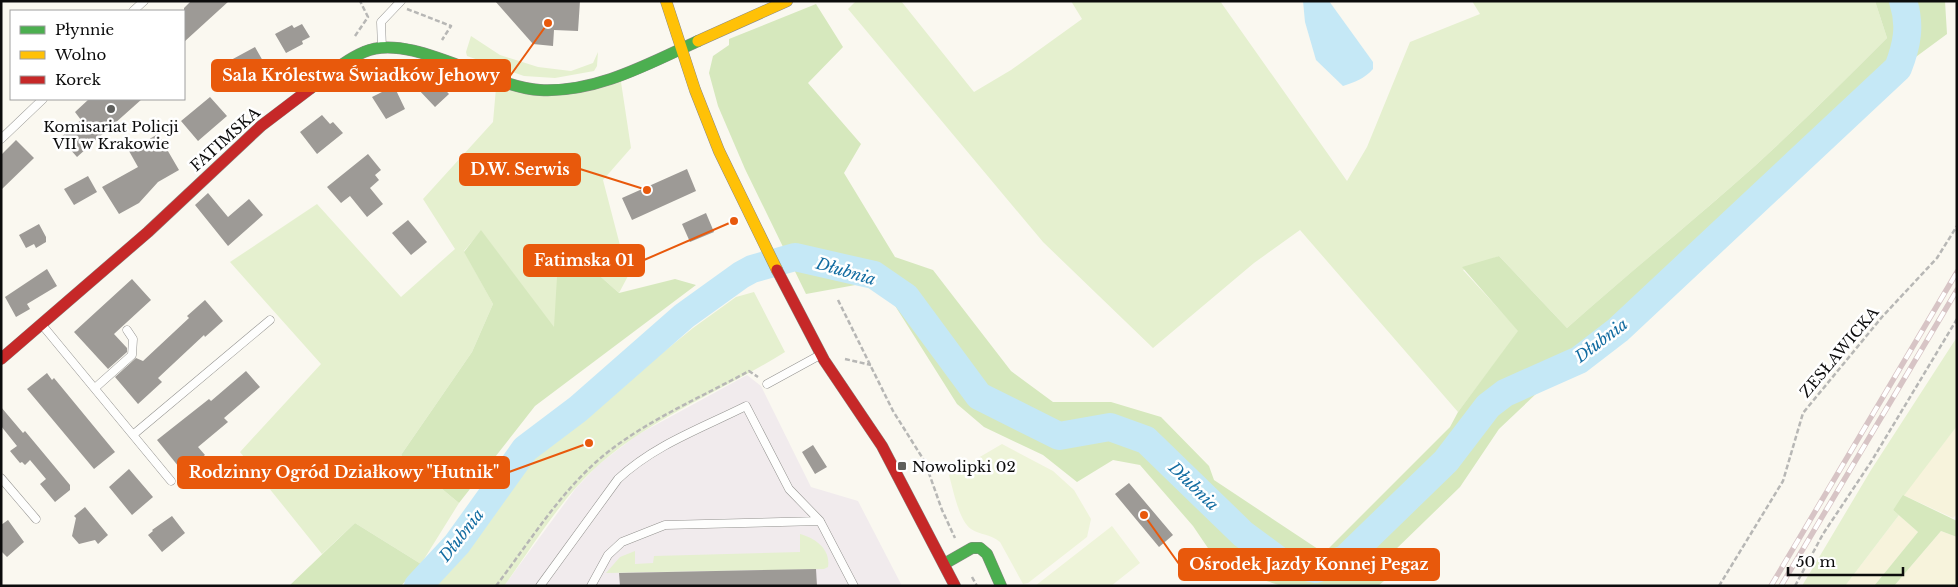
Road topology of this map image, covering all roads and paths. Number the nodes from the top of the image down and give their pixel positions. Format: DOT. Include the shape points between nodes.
graph roads {
  1 [pos="144,1"];
  2 [pos="360,1"];
  3 [pos="666,1"];
  4 [pos="787,1"];
  5 [pos="400,3"];
  6 [pos="134,10"];
  7 [pos="354,41"];
  8 [pos="438,47"];
  9 [pos="382,48"];
  10 [pos="681,49"];
  11 [pos="42,100"];
  12 [pos="1,139"];
  13 [pos="1957,226"];
  14 [pos="838,300"];
  15 [pos="1957,319"];
  16 [pos="270,320"];
  17 [pos="42,324"];
  18 [pos="127,330"];
  19 [pos="822,354"];
  20 [pos="1,359"];
  21 [pos="752,373"];
  22 [pos="767,384"];
  23 [pos="95,388"];
  24 [pos="134,434"];
  25 [pos="1,478"];
  26 [pos="171,481"];
  27 [pos="36,519"];
  28 [pos="820,521"];
  29 [pos="959,545"];
  30 [pos="944,564"];
  31 [pos="971,574"];
  32 [pos="496,586"];
  33 [pos="540,586"];
  34 [pos="591,586"];
  35 [pos="854,586"];
  36 [pos="955,586"];
  37 [pos="977,586"];
  38 [pos="1001,586"];
  39 [pos="1719,586"];
  40 [pos="1795,586"];
  1 -- 6 [label="lane"];
  2 -- 7 [label="path" via="368,17"];
  3 -- 10 [label="street"];
  4 -- 10 [label="street, FATIMSKA"];
  5 -- 8 [label="path" via="452,26"];
  5 -- 9 [label="lane" via="381,22"];
  9 -- 10 [label="street, FATIMSKA" via="426,54 516,86 549,90 572,89 609,80"];
  9 -- 17 [label="street, FATIMSKA" via="365,51 352,58 261,126 148,232"];
  10 -- 19 [label="street" via="719,151"];
  11 -- 12 [label="lane"];
  13 -- 39 [label="path, ZESŁAWICKA" via="1937,258 1882,317 1804,413 1783,481"];
  14 -- 29 [label="path" via="893,411 925,462"];
  15 -- 40 [label="path" via="1871,462 1822,534"];
  16 -- 24 [label="lane"];
  17 -- 20 [label="street, FATIMSKA"];
  17 -- 23 [label="lane"];
  18 -- 23 [label="lane" via="133,339 132,355"];
  19 -- 22 [label="lane"];
  19 -- 30 [label="street" via="882,446"];
  21 -- 32 [label="path" via="749,371 651,424 597,461 574,484"];
  23 -- 24 [label="lane"];
  24 -- 26 [label="lane"];
  25 -- 27 [label="lane"];
  28 -- 33 [label="lane" via="789,489 746,406 634,464 618,479"];
  28 -- 34 [label="lane" via="665,524 622,542 608,555"];
  28 -- 35 [label="lane"];
  30 -- 36 [label="street"];
  30 -- 38 [label="street" via="972,548 980,548"];
  31 -- 37 [label="path"];
}
